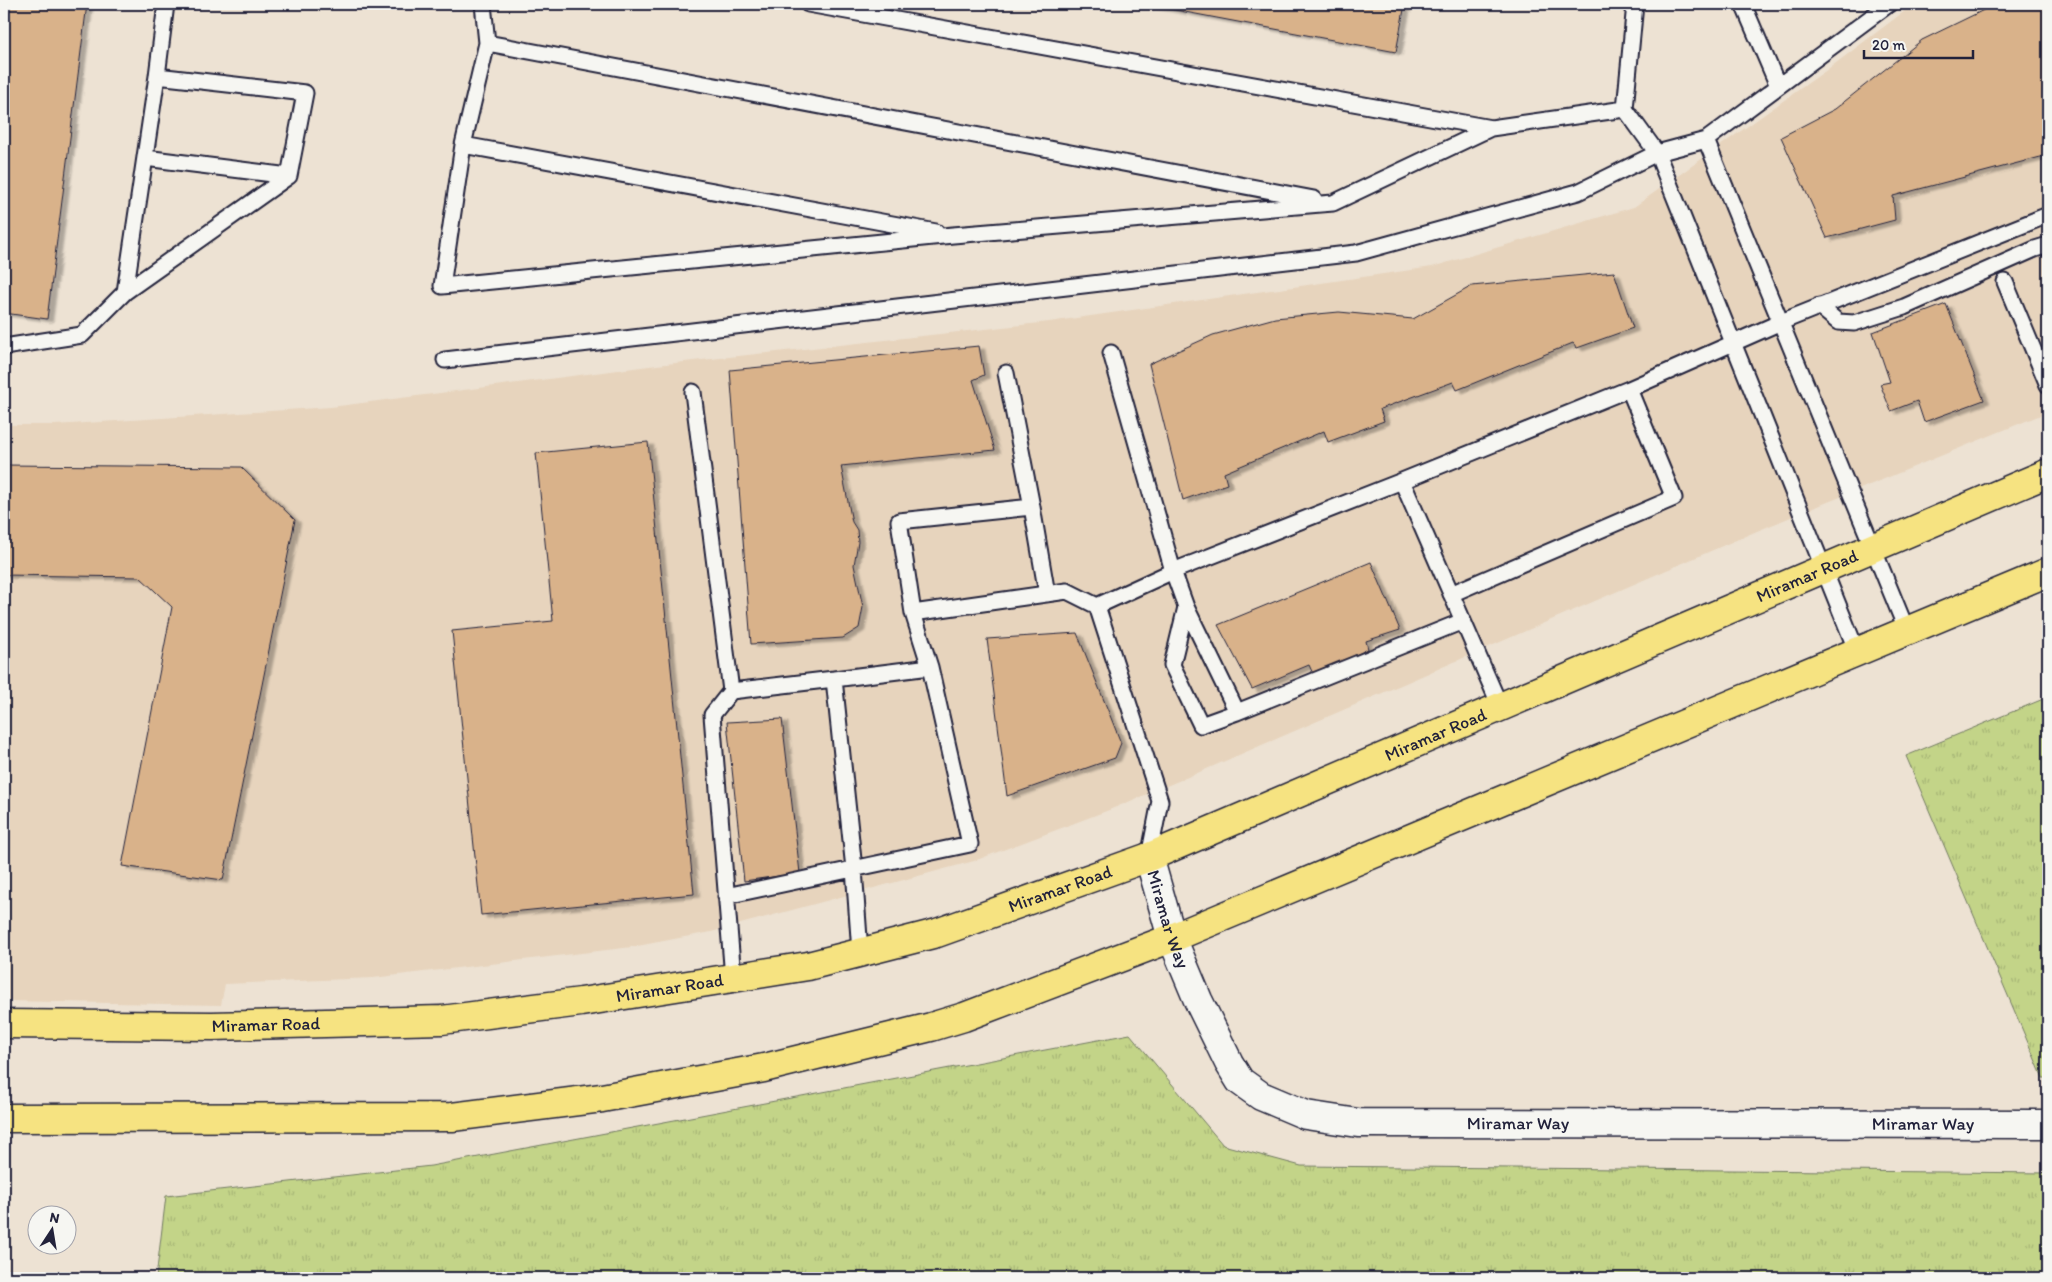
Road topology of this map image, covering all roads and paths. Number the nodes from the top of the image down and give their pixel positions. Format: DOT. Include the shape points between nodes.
graph roads {
  1 [pos="166,4"];
  2 [pos="484,4"];
  3 [pos="808,4"];
  4 [pos="1635,4"];
  5 [pos="1743,4"];
  6 [pos="1888,4"];
  7 [pos="487,43"];
  8 [pos="157,76"];
  9 [pos="1778,86"];
  10 [pos="1625,109"];
  11 [pos="1491,128"];
  12 [pos="1706,140"];
  13 [pos="463,145"];
  14 [pos="1657,153"];
  15 [pos="145,158"];
  16 [pos="289,176"];
  17 [pos="1333,203"];
  18 [pos="2048,215"];
  19 [pos="953,235"];
  20 [pos="2048,245"];
  21 [pos="2005,282"];
  22 [pos="125,292"];
  23 [pos="1819,306"];
  24 [pos="1781,322"];
  25 [pos="1733,343"];
  26 [pos="4,347"];
  27 [pos="1111,353"];
  28 [pos="2043,354"];
  29 [pos="445,360"];
  30 [pos="1006,373"];
  31 [pos="2048,385"];
  32 [pos="1629,389"];
  33 [pos="693,392"];
  34 [pos="2048,473"];
  35 [pos="1402,481"];
  36 [pos="1032,507"];
  37 [pos="1874,547"];
  38 [pos="1824,569"];
  39 [pos="1173,571"];
  40 [pos="2048,572"];
  41 [pos="1047,594"];
  42 [pos="1451,594"];
  43 [pos="1097,606"];
  44 [pos="1186,607"];
  45 [pos="912,613"];
  46 [pos="1463,621"];
  47 [pos="1907,631"];
  48 [pos="1856,652"];
  49 [pos="930,667"];
  50 [pos="834,679"];
  51 [pos="731,691"];
  52 [pos="1500,706"];
  53 [pos="1237,712"];
  54 [pos="1149,857"];
  55 [pos="854,869"];
  56 [pos="726,896"];
  57 [pos="1172,938"];
  58 [pos="860,952"];
  59 [pos="733,978"];
  60 [pos="4,1024"];
  61 [pos="4,1118"];
  62 [pos="2048,1124"];
  1 -- 8 [label="lane"];
  2 -- 7 [label="lane"];
  3 -- 11 [label="lane"];
  4 -- 10 [label="lane"];
  5 -- 9 [label="lane"];
  6 -- 9 [label="lane"];
  7 -- 13 [label="lane"];
  7 -- 17 [label="lane"];
  8 -- 15 [label="lane"];
  8 -- 16 [label="lane" via="305,93"];
  9 -- 12 [label="lane"];
  10 -- 11 [label="lane"];
  10 -- 14 [label="lane"];
  11 -- 17 [label="lane"];
  12 -- 14 [label="lane"];
  12 -- 24 [label="lane"];
  13 -- 19 [label="lane"];
  13 -- 19 [label="lane" via="442,286"];
  14 -- 25 [label="lane"];
  14 -- 29 [label="lane" via="1578,192 1356,252"];
  15 -- 16 [label="lane"];
  15 -- 22 [label="lane"];
  16 -- 22 [label="lane"];
  17 -- 19 [label="lane"];
  18 -- 23 [label="lane"];
  20 -- 23 [label="lane" via="1904,307 1854,324 1838,322"];
  21 -- 28 [label="lane"];
  22 -- 26 [label="lane" via="82,335"];
  23 -- 24 [label="lane"];
  24 -- 25 [label="lane"];
  24 -- 37 [label="lane"];
  25 -- 32 [label="lane"];
  25 -- 38 [label="lane"];
  27 -- 39 [label="lane"];
  28 -- 31 [label="lane"];
  30 -- 36 [label="lane"];
  32 -- 35 [label="lane"];
  32 -- 42 [label="lane" via="1674,498"];
  33 -- 51 [label="lane"];
  34 -- 37 [label="main road, Miramar Road"];
  35 -- 39 [label="lane"];
  35 -- 42 [label="lane"];
  36 -- 41 [label="lane"];
  36 -- 45 [label="lane" via="899,521"];
  37 -- 38 [label="main road, Miramar Road"];
  37 -- 47 [label="lane"];
  38 -- 48 [label="lane"];
  38 -- 52 [label="main road, Miramar Road"];
  39 -- 43 [label="lane"];
  39 -- 44 [label="lane"];
  40 -- 47 [label="main road"];
  41 -- 43 [label="lane" via="1067,591"];
  41 -- 45 [label="lane"];
  42 -- 46 [label="lane"];
  43 -- 54 [label="lane" via="1160,801"];
  44 -- 53 [label="lane"];
  44 -- 53 [label="lane" via="1172,665 1201,726"];
  45 -- 49 [label="lane"];
  46 -- 52 [label="lane"];
  46 -- 53 [label="lane"];
  47 -- 48 [label="main road"];
  48 -- 57 [label="main road"];
  49 -- 50 [label="lane"];
  49 -- 55 [label="lane" via="970,844"];
  50 -- 51 [label="lane"];
  50 -- 55 [label="lane"];
  51 -- 56 [label="lane" via="712,715"];
  52 -- 54 [label="main road, Miramar Road"];
  54 -- 57 [label="street, Miramar Way"];
  54 -- 58 [label="main road, Miramar Road" via="937,933"];
  55 -- 56 [label="lane"];
  55 -- 58 [label="lane"];
  56 -- 59 [label="lane"];
  57 -- 61 [label="main road" via="931,1027 764,1068 602,1098 452,1117"];
  57 -- 62 [label="street, Miramar Way" via="1198,1000 1240,1081 1261,1096 1306,1115 1358,1123"];
  58 -- 59 [label="main road, Miramar Road" via="808,966"];
  59 -- 60 [label="main road, Miramar Road" via="442,1020 212,1026"];
}
